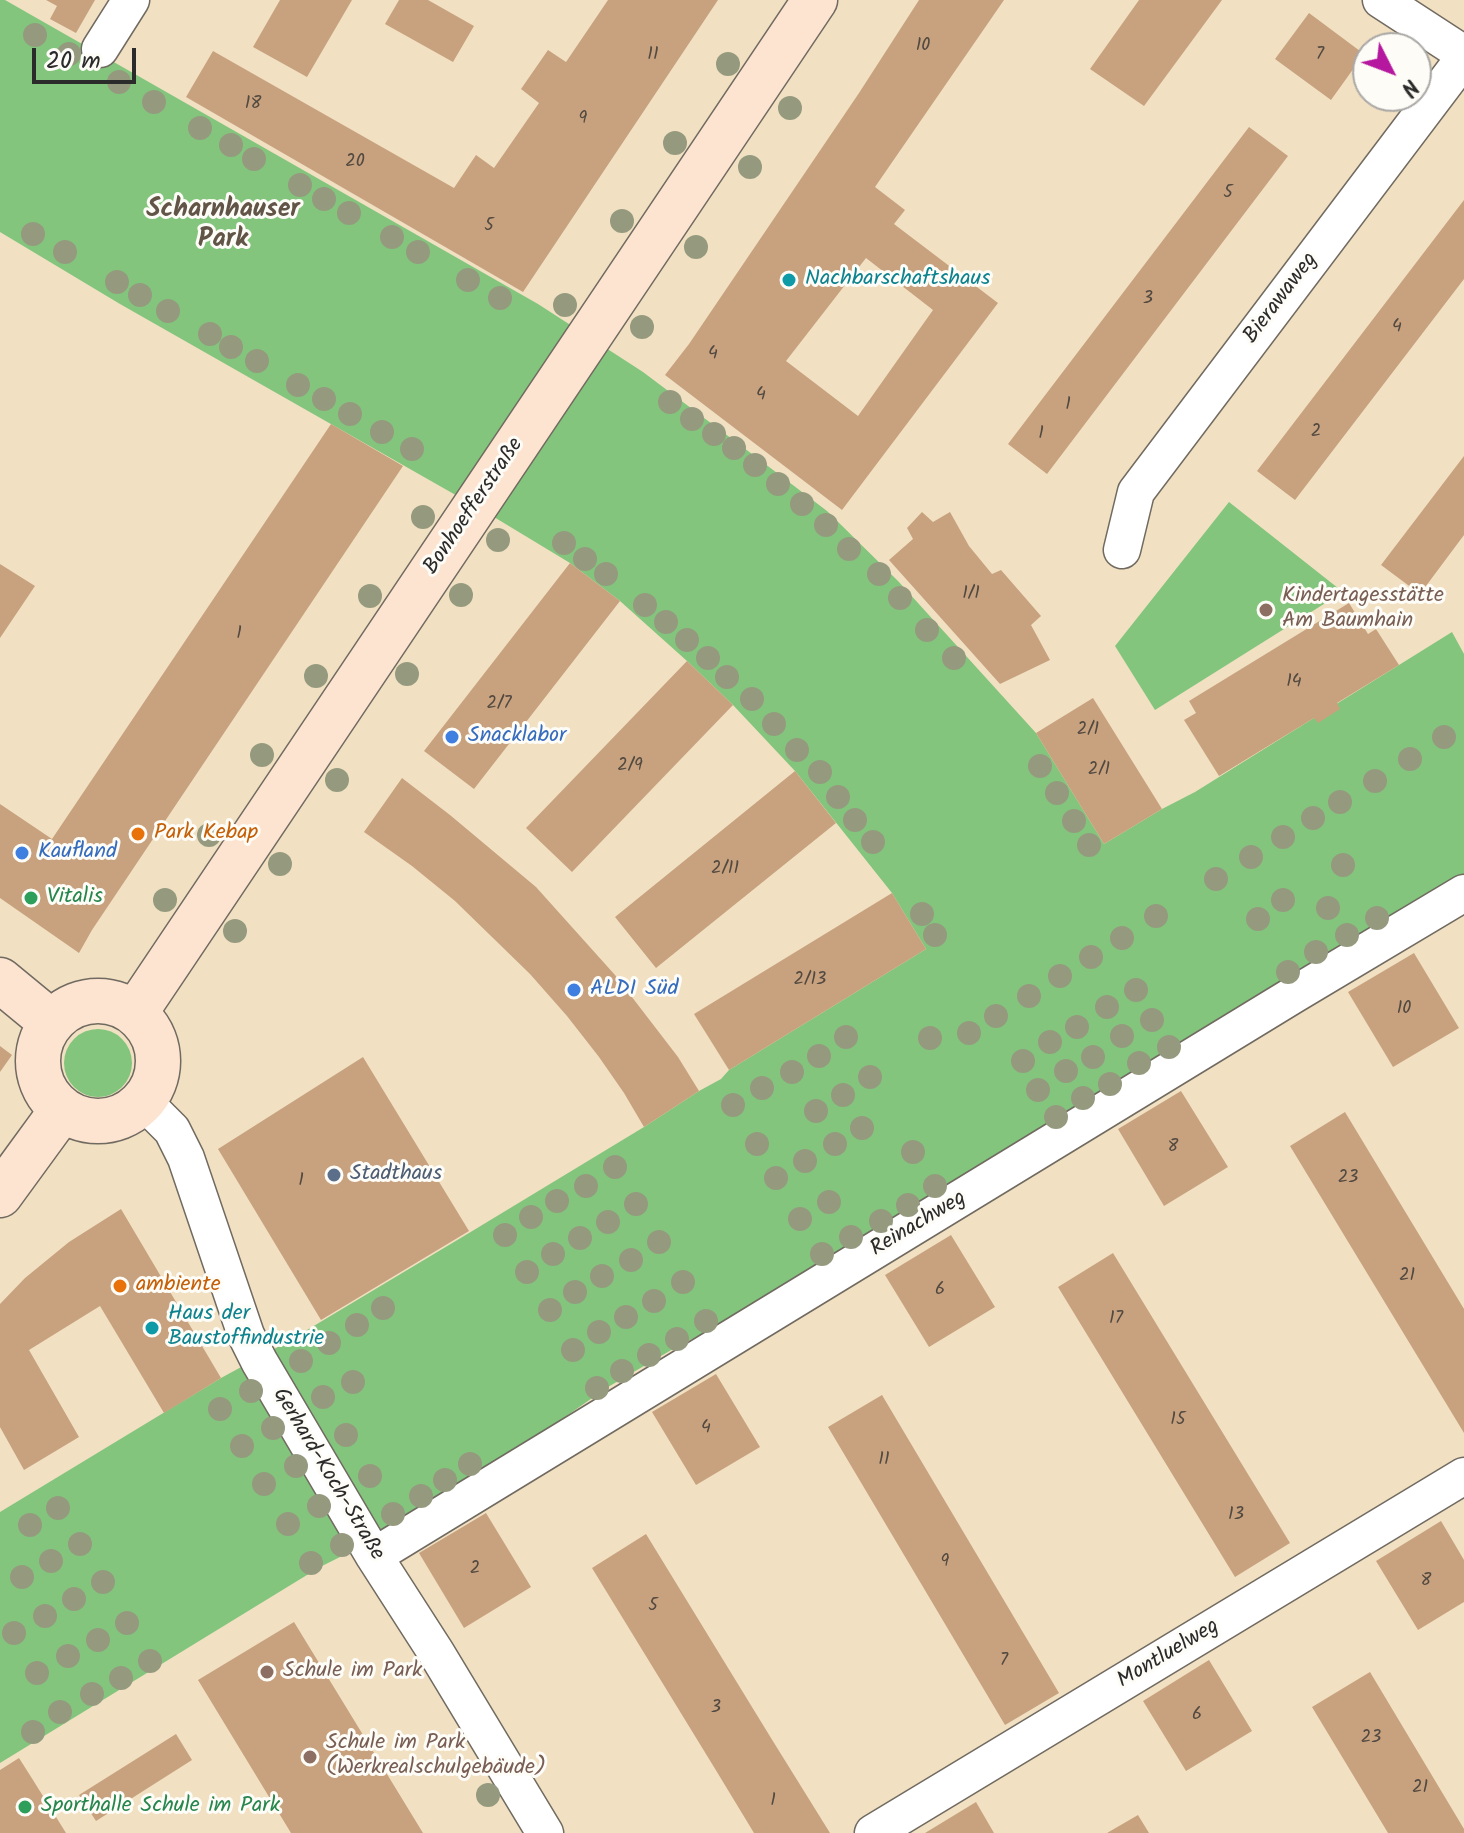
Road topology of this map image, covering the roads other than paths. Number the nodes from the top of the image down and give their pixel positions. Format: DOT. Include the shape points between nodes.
graph roads {
  1 [pos="131,0"];
  2 [pos="815,0"];
  3 [pos="1381,0"];
  4 [pos="100,49"];
  5 [pos="1464,56"];
  6 [pos="1122,550"];
  7 [pos="1464,893"];
  8 [pos="0,980"];
  9 [pos="135,1013"];
  10 [pos="51,1022"];
  11 [pos="144,1102"];
  12 [pos="62,1110"];
  13 [pos="0,1195"];
  14 [pos="1464,1476"];
  15 [pos="374,1556"];
  16 [pos="545,1833"];
  17 [pos="873,1833"];
  1 -- 4 [label="street"];
  2 -- 9 [label="main road, Bonhoefferstraße"];
  3 -- 5 [label="street"];
  5 -- 6 [label="street, Bierawaweg" via="1136,492"];
  7 -- 15 [label="street, Reinachweg"];
  8 -- 10 [label="main road"];
  9 -- 10 [label="main road" via="101,1000 82,1002"];
  9 -- 11 [label="main road" via="157,1045 159,1065"];
  10 -- 12 [label="main road" via="41,1039 40,1079"];
  11 -- 12 [label="main road" via="105,1122"];
  11 -- 15 [label="street, Gerhard-Koch-Straße" via="172,1130 186,1158 259,1361"];
  12 -- 13 [label="main road"];
  14 -- 17 [label="street, Montluelweg"];
  15 -- 16 [label="street, Gerhard-Koch-Straße"];
}
